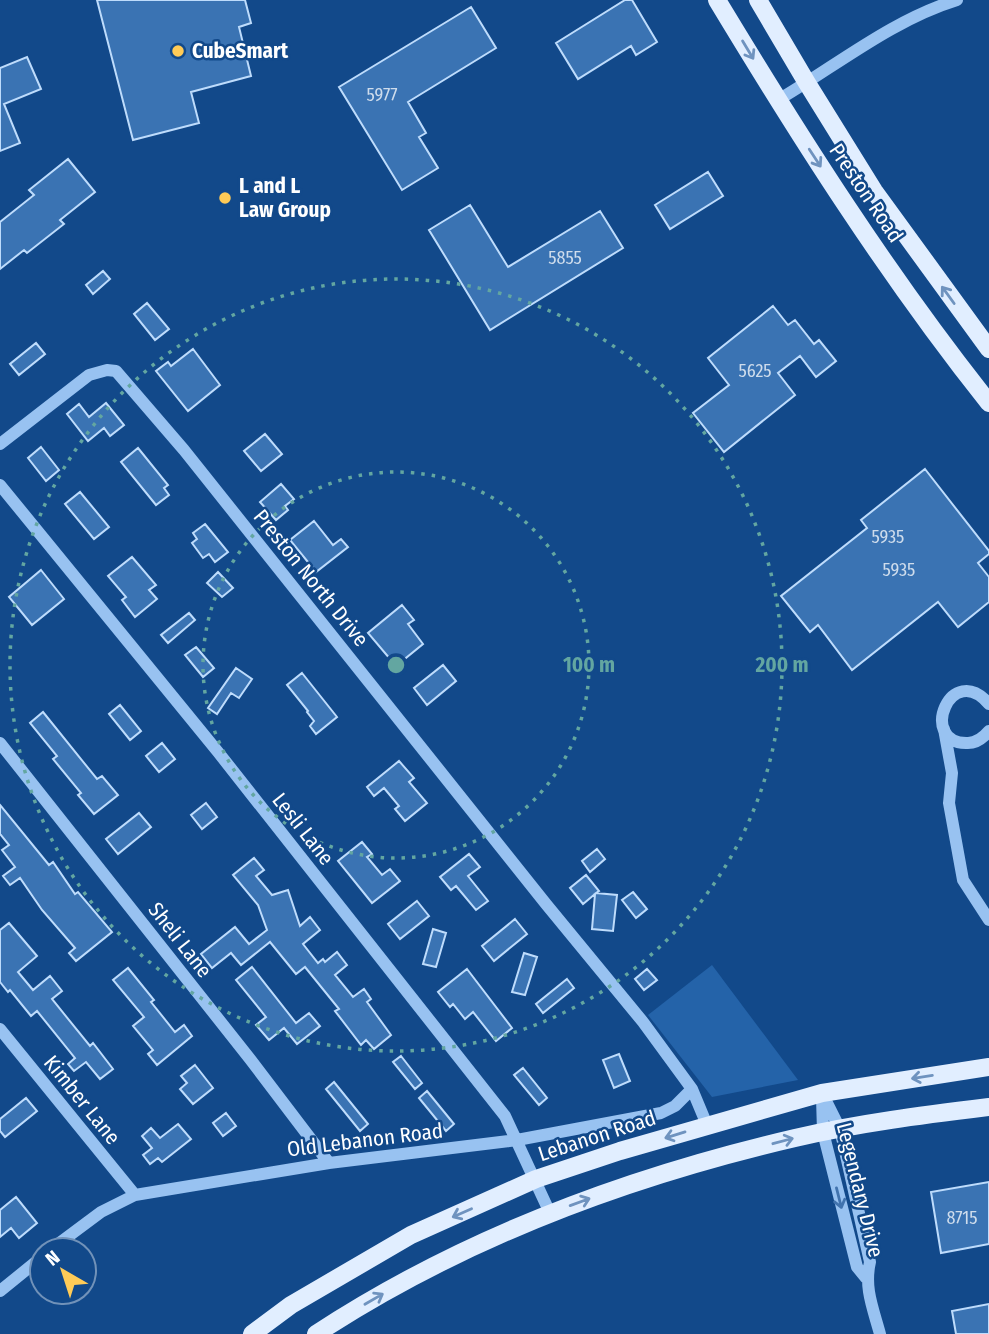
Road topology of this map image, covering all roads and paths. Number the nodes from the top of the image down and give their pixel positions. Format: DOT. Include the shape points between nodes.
graph roads {
  1 [pos="717,0"];
  2 [pos="758,0"];
  3 [pos="957,0"];
  4 [pos="807,83"];
  5 [pos="778,100"];
  6 [pos="989,349"];
  7 [pos="982,381"];
  8 [pos="989,403"];
  9 [pos="0,444"];
  10 [pos="0,485"];
  11 [pos="989,705"];
  12 [pos="944,729"];
  13 [pos="986,737"];
  14 [pos="0,743"];
  15 [pos="967,743"];
  16 [pos="952,773"];
  17 [pos="989,920"];
  18 [pos="0,1028"];
  19 [pos="989,1067"];
  20 [pos="692,1089"];
  21 [pos="822,1093"];
  22 [pos="989,1107"];
  23 [pos="707,1125"];
  24 [pos="831,1130"];
  25 [pos="517,1140"];
  26 [pos="329,1163"];
  27 [pos="536,1180"];
  28 [pos="135,1195"];
  29 [pos="550,1213"];
  30 [pos="69,1236"];
  31 [pos="28,1268"];
  32 [pos="0,1291"];
  33 [pos="252,1334"];
  34 [pos="316,1334"];
  35 [pos="880,1334"];
  1 -- 5 [label="main road, Preston Road, one-way"];
  2 -- 4 [label="main road, Preston Road"];
  3 -- 4 [label="street" via="885,34"];
  4 -- 5 [label="street"];
  6 -- 4 [label="main road, Preston Road, one-way" via="874,191"];
  5 -- 7 [label="main road, Preston Road, one-way" via="867,238"];
  7 -- 8 [label="main road, Preston Road"];
  9 -- 20 [label="street, Preston North Drive" via="89,375 116,371 643,1022"];
  10 -- 25 [label="street, Lesli Lane" via="506,1116"];
  11 -- 12 [label="street" via="982,696 959,693 942,709"];
  12 -- 15 [label="street" via="950,737"];
  12 -- 16 [label="street"];
  13 -- 15 [label="street"];
  14 -- 26 [label="street, Sheli Lane"];
  15 -- 16 [label="street"];
  16 -- 17 [label="street" via="949,803 963,880"];
  18 -- 28 [label="street, Kimber Lane"];
  19 -- 21 [label="main road, Lebanon Road, one-way"];
  20 -- 23 [label="street, Preston North Drive"];
  20 -- 25 [label="street, Old Lebanon Road" via="661,1113"];
  21 -- 23 [label="main road, Lebanon Road"];
  21 -- 24 [label="street, Legendary Drive"];
  22 -- 24 [label="main road"];
  23 -- 27 [label="main road, Lebanon Road, one-way"];
  29 -- 24 [label="main road, one-way" via="726,1156"];
  24 -- 35 [label="street, Legendary Drive" via="870,1262 866,1278"];
  25 -- 26 [label="street, Old Lebanon Road"];
  25 -- 27 [label="street, Lesli Lane"];
  26 -- 28 [label="street, Old Lebanon Road"];
  27 -- 29 [label="street, Lesli Lane"];
  27 -- 33 [label="main road, Lebanon Road, one-way" via="411,1236 291,1305"];
  28 -- 30 [label="street, Old Lebanon Road"];
  34 -- 29 [label="main road, one-way" via="458,1254"];
  31 -- 32 [label="street"];
}
